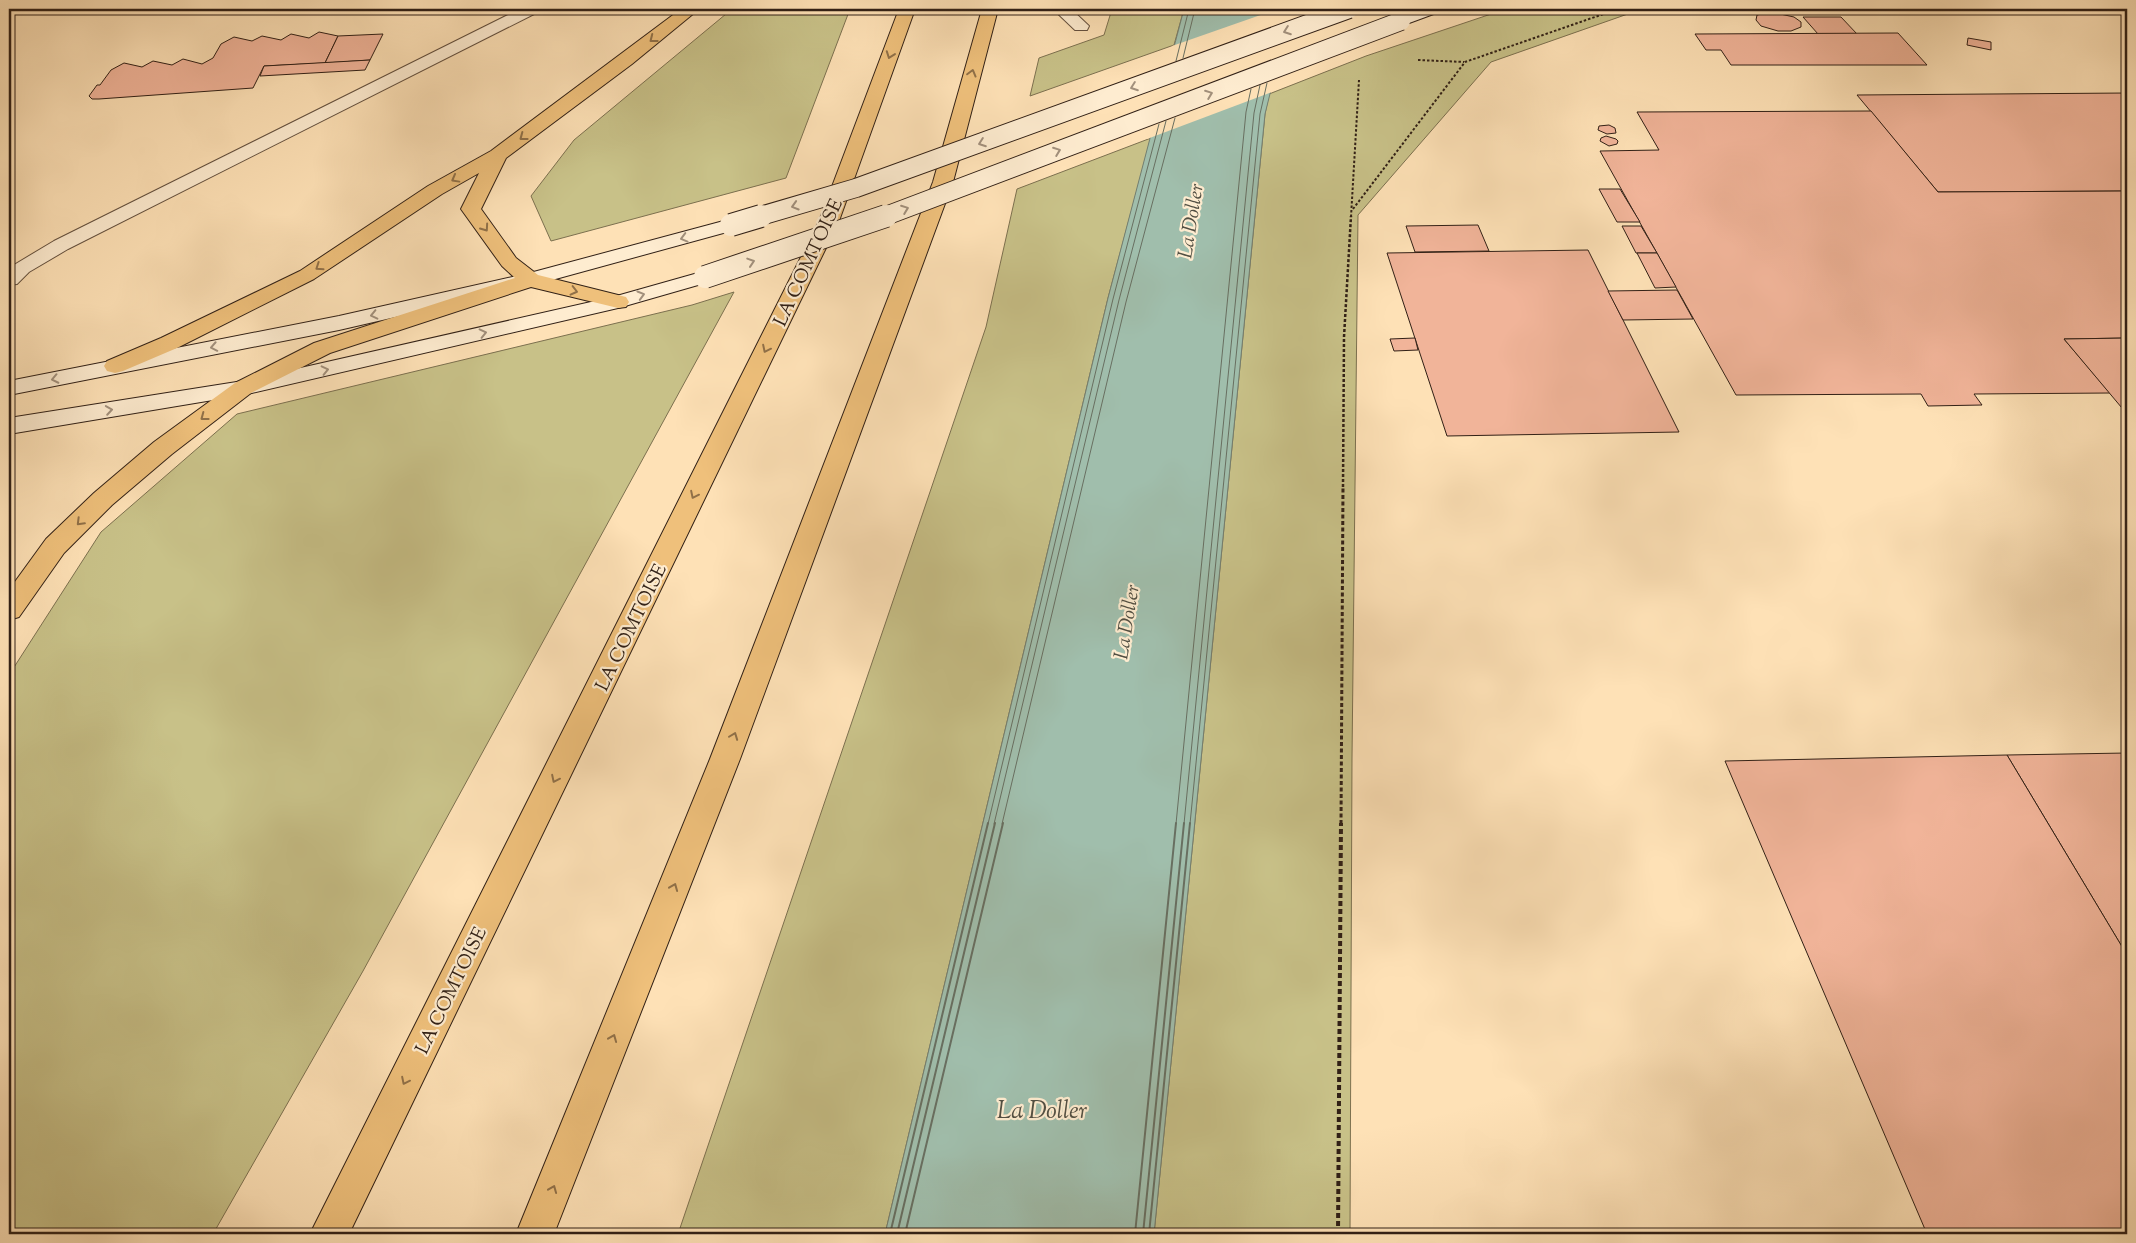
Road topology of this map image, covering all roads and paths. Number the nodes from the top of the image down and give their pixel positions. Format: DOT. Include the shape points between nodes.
graph roads {
  1 [pos="532,9"];
  2 [pos="691,9"];
  3 [pos="907,9"];
  4 [pos="990,9"];
  5 [pos="1062,9"];
  6 [pos="1349,9"];
  7 [pos="1433,9"];
  8 [pos="1618,9"];
  9 [pos="1081,26"];
  10 [pos="1359,73"];
  11 [pos="498,155"];
  12 [pos="1353,209"];
  13 [pos="9,279"];
  14 [pos="530,280"];
  15 [pos="618,302"];
  16 [pos="115,366"];
  17 [pos="9,388"];
  18 [pos="243,388"];
  19 [pos="9,426"];
  20 [pos="9,610"];
  21 [pos="329,1234"];
  22 [pos="535,1234"];
  23 [pos="1338,1234"];
  1 -- 13 [label="main road" via="61,245"];
  2 -- 11 [label="highway, one-way"];
  3 -- 21 [label="highway, LA COMTOISE, one-way" via="829,221"];
  22 -- 4 [label="highway, one-way" via="725,759 943,182"];
  5 -- 9 [label="main road"];
  6 -- 14 [label="main road, one-way, bridge" via="856,188"];
  15 -- 7 [label="main road, one-way, bridge" via="860,226"];
  8 -- 12 [label="path" via="1465,62"];
  10 -- 12 [label="path"];
  11 -- 14 [label="highway, one-way" via="471,208 509,262"];
  11 -- 16 [label="highway, one-way" via="436,190 307,276"];
  12 -- 23 [label="path" via="1344,337"];
  14 -- 15 [label="highway, one-way"];
  14 -- 16 [label="main road, one-way"];
  14 -- 18 [label="highway" via="322,348"];
  18 -- 15 [label="main road, one-way"];
  16 -- 17 [label="main road, one-way"];
  19 -- 18 [label="main road, one-way"];
  18 -- 20 [label="highway, one-way" via="102,498 55,546"];
}
